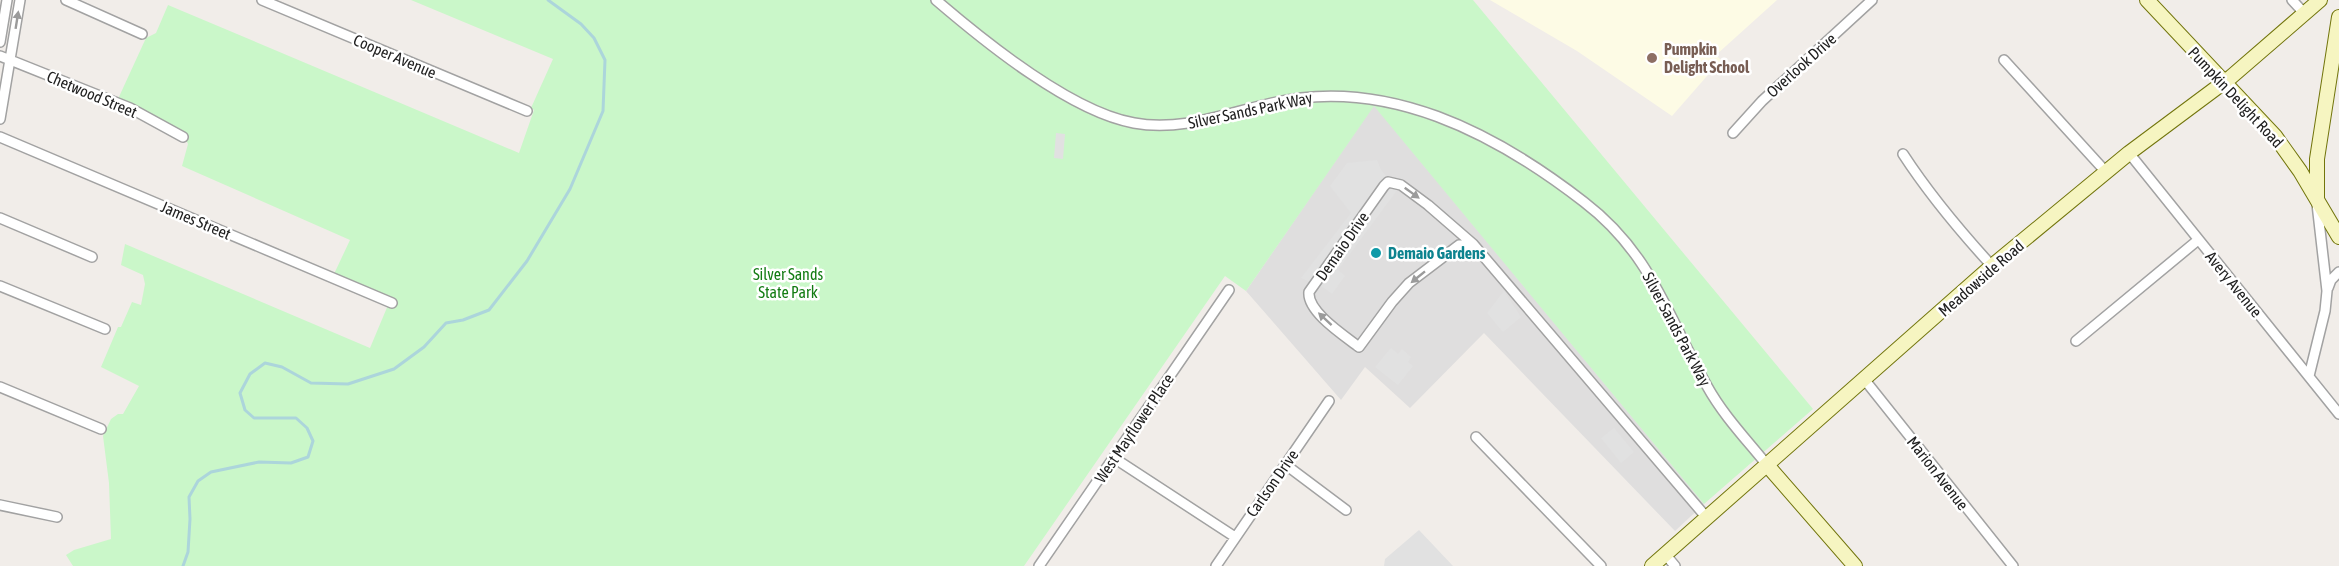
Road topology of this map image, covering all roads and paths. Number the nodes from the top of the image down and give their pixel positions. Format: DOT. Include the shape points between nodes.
graph roads {
  1 [pos="7,0"];
  2 [pos="20,0"];
  3 [pos="66,0"];
  4 [pos="262,0"];
  5 [pos="936,0"];
  6 [pos="1872,0"];
  7 [pos="2147,0"];
  8 [pos="2292,0"];
  9 [pos="2320,0"];
  10 [pos="2304,13"];
  11 [pos="2339,17"];
  12 [pos="142,34"];
  13 [pos="0,42"];
  14 [pos="0,56"];
  15 [pos="10,60"];
  16 [pos="2004,60"];
  17 [pos="2223,83"];
  18 [pos="527,111"];
  19 [pos="0,119"];
  20 [pos="1733,133"];
  21 [pos="0,137"];
  22 [pos="183,137"];
  23 [pos="2129,153"];
  24 [pos="1903,154"];
  25 [pos="2106,172"];
  26 [pos="2317,200"];
  27 [pos="0,218"];
  28 [pos="2339,237"];
  29 [pos="2198,240"];
  30 [pos="1473,244"];
  31 [pos="92,257"];
  32 [pos="1992,266"];
  33 [pos="2339,272"];
  34 [pos="0,286"];
  35 [pos="1229,290"];
  36 [pos="2327,291"];
  37 [pos="392,303"];
  38 [pos="105,329"];
  39 [pos="2076,341"];
  40 [pos="2309,376"];
  41 [pos="1864,379"];
  42 [pos="0,387"];
  43 [pos="1329,401"];
  44 [pos="2339,414"];
  45 [pos="101,429"];
  46 [pos="1476,437"];
  47 [pos="1114,458"];
  48 [pos="1286,465"];
  49 [pos="1767,465"];
  50 [pos="0,505"];
  51 [pos="1346,510"];
  52 [pos="57,517"];
  53 [pos="1707,518"];
  54 [pos="1235,537"];
  55 [pos="1665,554"];
  56 [pos="1039,566"];
  57 [pos="1216,566"];
  58 [pos="1601,566"];
  59 [pos="1652,566"];
  60 [pos="1675,566"];
  61 [pos="1855,566"];
  62 [pos="2013,566"];
  1 -- 13 [label="street"];
  15 -- 2 [label="street, one-way"];
  3 -- 12 [label="street"];
  4 -- 18 [label="street, Cooper Avenue"];
  5 -- 49 [label="street, Silver Sands Park Way" via="1073,100 1116,119 1137,124 1184,124 1310,96 1357,96 1421,110 1507,150 1584,202 1631,246 1662,294 1715,400"];
  6 -- 20 [label="street, Overlook Drive" via="1762,101"];
  7 -- 17 [label="main road, Pumpkin Delight Road"];
  8 -- 10 [label="street"];
  9 -- 10 [label="main road, Meadowside Road"];
  10 -- 17 [label="main road, Meadowside Road"];
  11 -- 26 [label="main road" via="2317,159"];
  14 -- 15 [label="street, Chetwood Street"];
  15 -- 19 [label="street"];
  15 -- 22 [label="street, Chetwood Street" via="130,108"];
  16 -- 25 [label="street"];
  17 -- 23 [label="main road, Meadowside Road"];
  17 -- 26 [label="main road, Pumpkin Delight Road" via="2275,136"];
  21 -- 37 [label="street, James Street"];
  23 -- 25 [label="main road, Meadowside Road"];
  23 -- 29 [label="street, Avery Avenue"];
  24 -- 32 [label="street" via="1954,224"];
  25 -- 32 [label="main road, Meadowside Road"];
  26 -- 28 [label="main road, Pumpkin Delight Road"];
  26 -- 36 [label="street"];
  27 -- 31 [label="street"];
  29 -- 39 [label="street"];
  29 -- 40 [label="street, Avery Avenue"];
  30 -- 30 [label="street, Demaio Drive, one-way" via="1459,245 1409,284 1359,347 1308,300 1309,292 1388,182 1401,185"];
  30 -- 53 [label="street, Demaio Drive"];
  32 -- 41 [label="main road, Meadowside Road"];
  33 -- 36 [label="street"];
  34 -- 38 [label="street"];
  35 -- 47 [label="street, West Mayflower Place"];
  36 -- 40 [label="street"];
  40 -- 44 [label="street, Avery Avenue"];
  41 -- 49 [label="main road, Meadowside Road"];
  41 -- 62 [label="street, Marion Avenue"];
  42 -- 45 [label="street"];
  43 -- 48 [label="street, Carlson Drive"];
  46 -- 58 [label="street"];
  47 -- 54 [label="street"];
  47 -- 56 [label="street, West Mayflower Place"];
  48 -- 51 [label="street"];
  48 -- 54 [label="street, Carlson Drive"];
  49 -- 53 [label="main road, Meadowside Road"];
  49 -- 61 [label="main road, Silver Sands Park Way"];
  50 -- 52 [label="street"];
  53 -- 55 [label="main road, Meadowside Road"];
  54 -- 57 [label="street, Carlson Drive"];
  55 -- 59 [label="main road, Meadowside Road"];
  55 -- 60 [label="street"];
}
